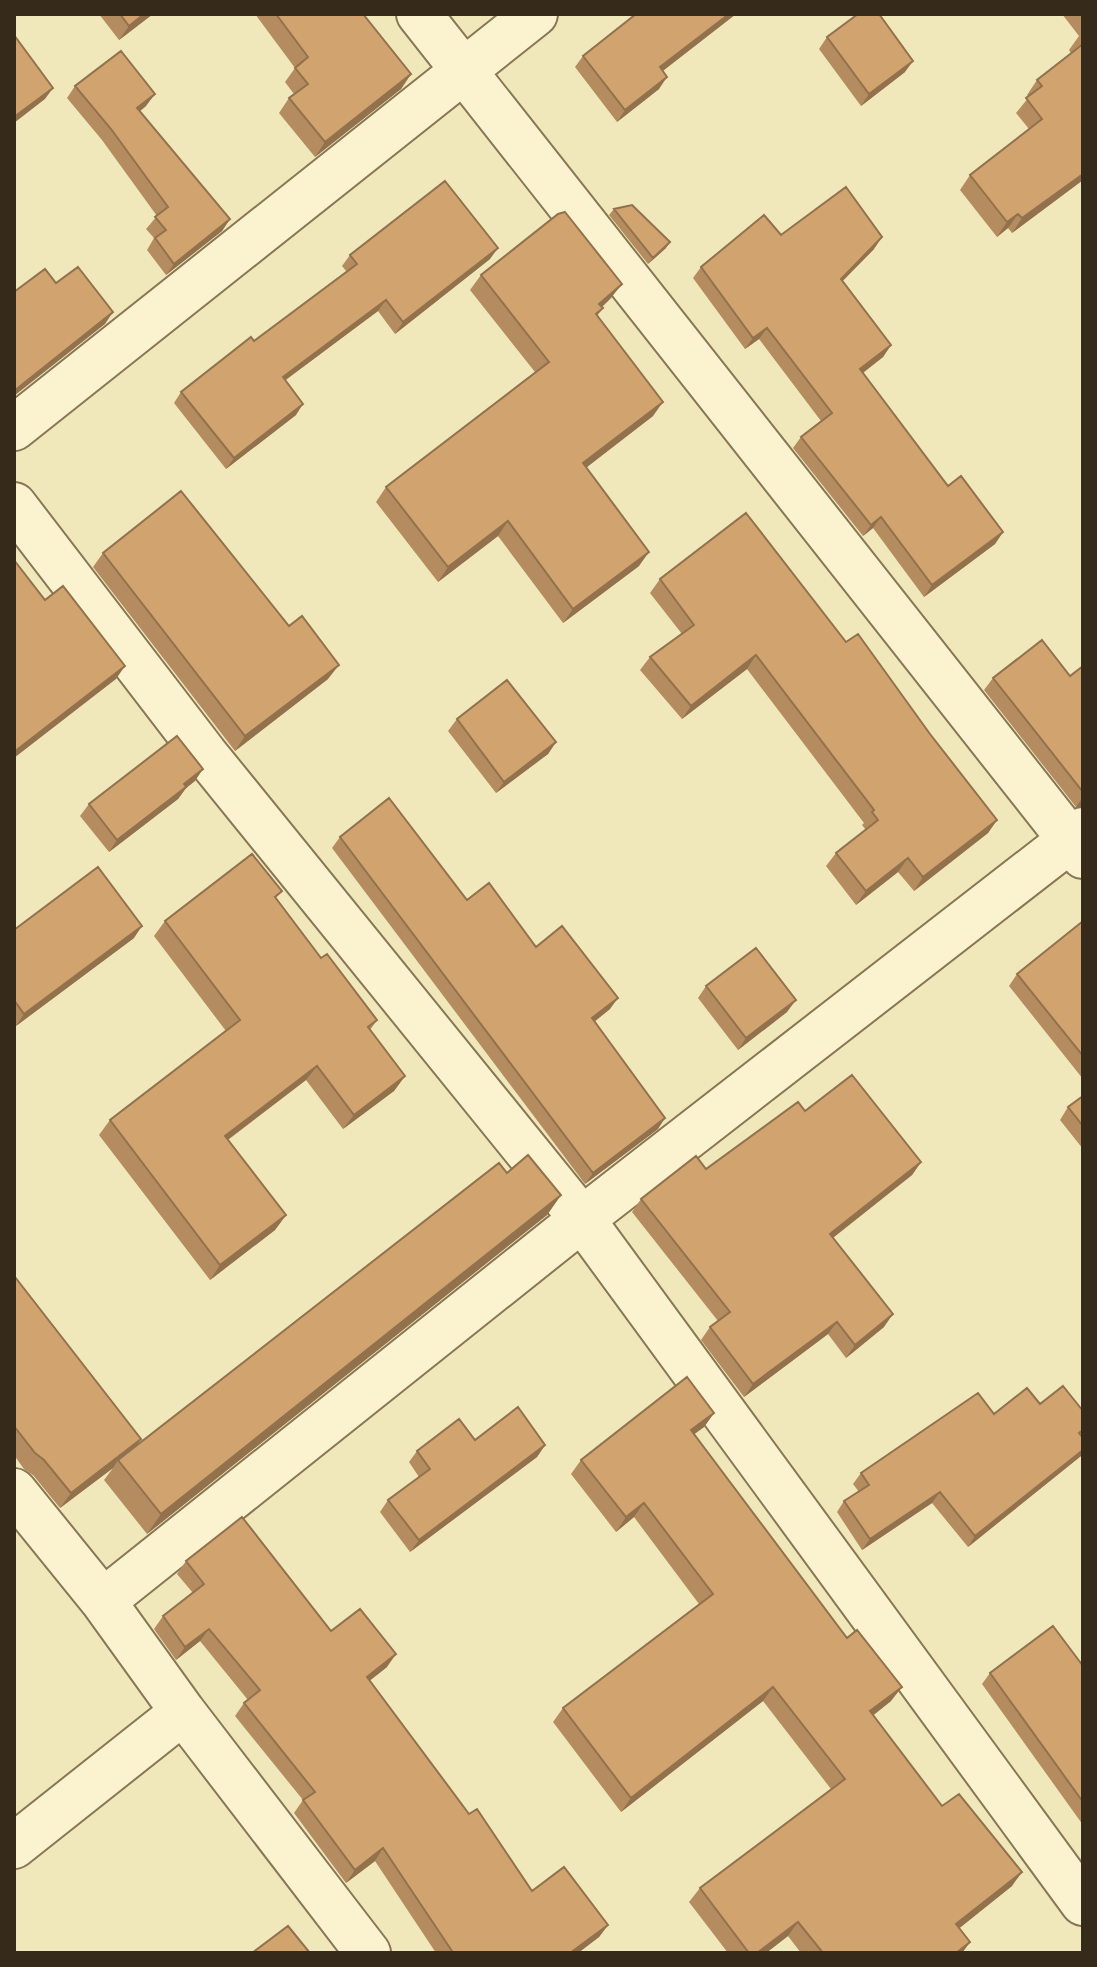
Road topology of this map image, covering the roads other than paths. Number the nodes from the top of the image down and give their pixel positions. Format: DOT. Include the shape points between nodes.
graph roads {
  1 [pos="419,14"];
  2 [pos="535,14"];
  3 [pos="462,70"];
  4 [pos="14,428"];
  5 [pos="14,505"];
  6 [pos="1079,842"];
  7 [pos="582,1219"];
  8 [pos="14,1491"];
  9 [pos="103,1601"];
  10 [pos="183,1712"];
  11 [pos="14,1846"];
  12 [pos="1083,1903"];
  13 [pos="368,1953"];
  1 -- 3 [label="street"];
  2 -- 3 [label="street"];
  3 -- 4 [label="street"];
  3 -- 6 [label="street"];
  5 -- 7 [label="street" via="205,754"];
  6 -- 7 [label="street"];
  7 -- 9 [label="street"];
  7 -- 12 [label="street"];
  8 -- 9 [label="street"];
  9 -- 10 [label="street"];
  10 -- 11 [label="street"];
  10 -- 13 [label="street"];
}
